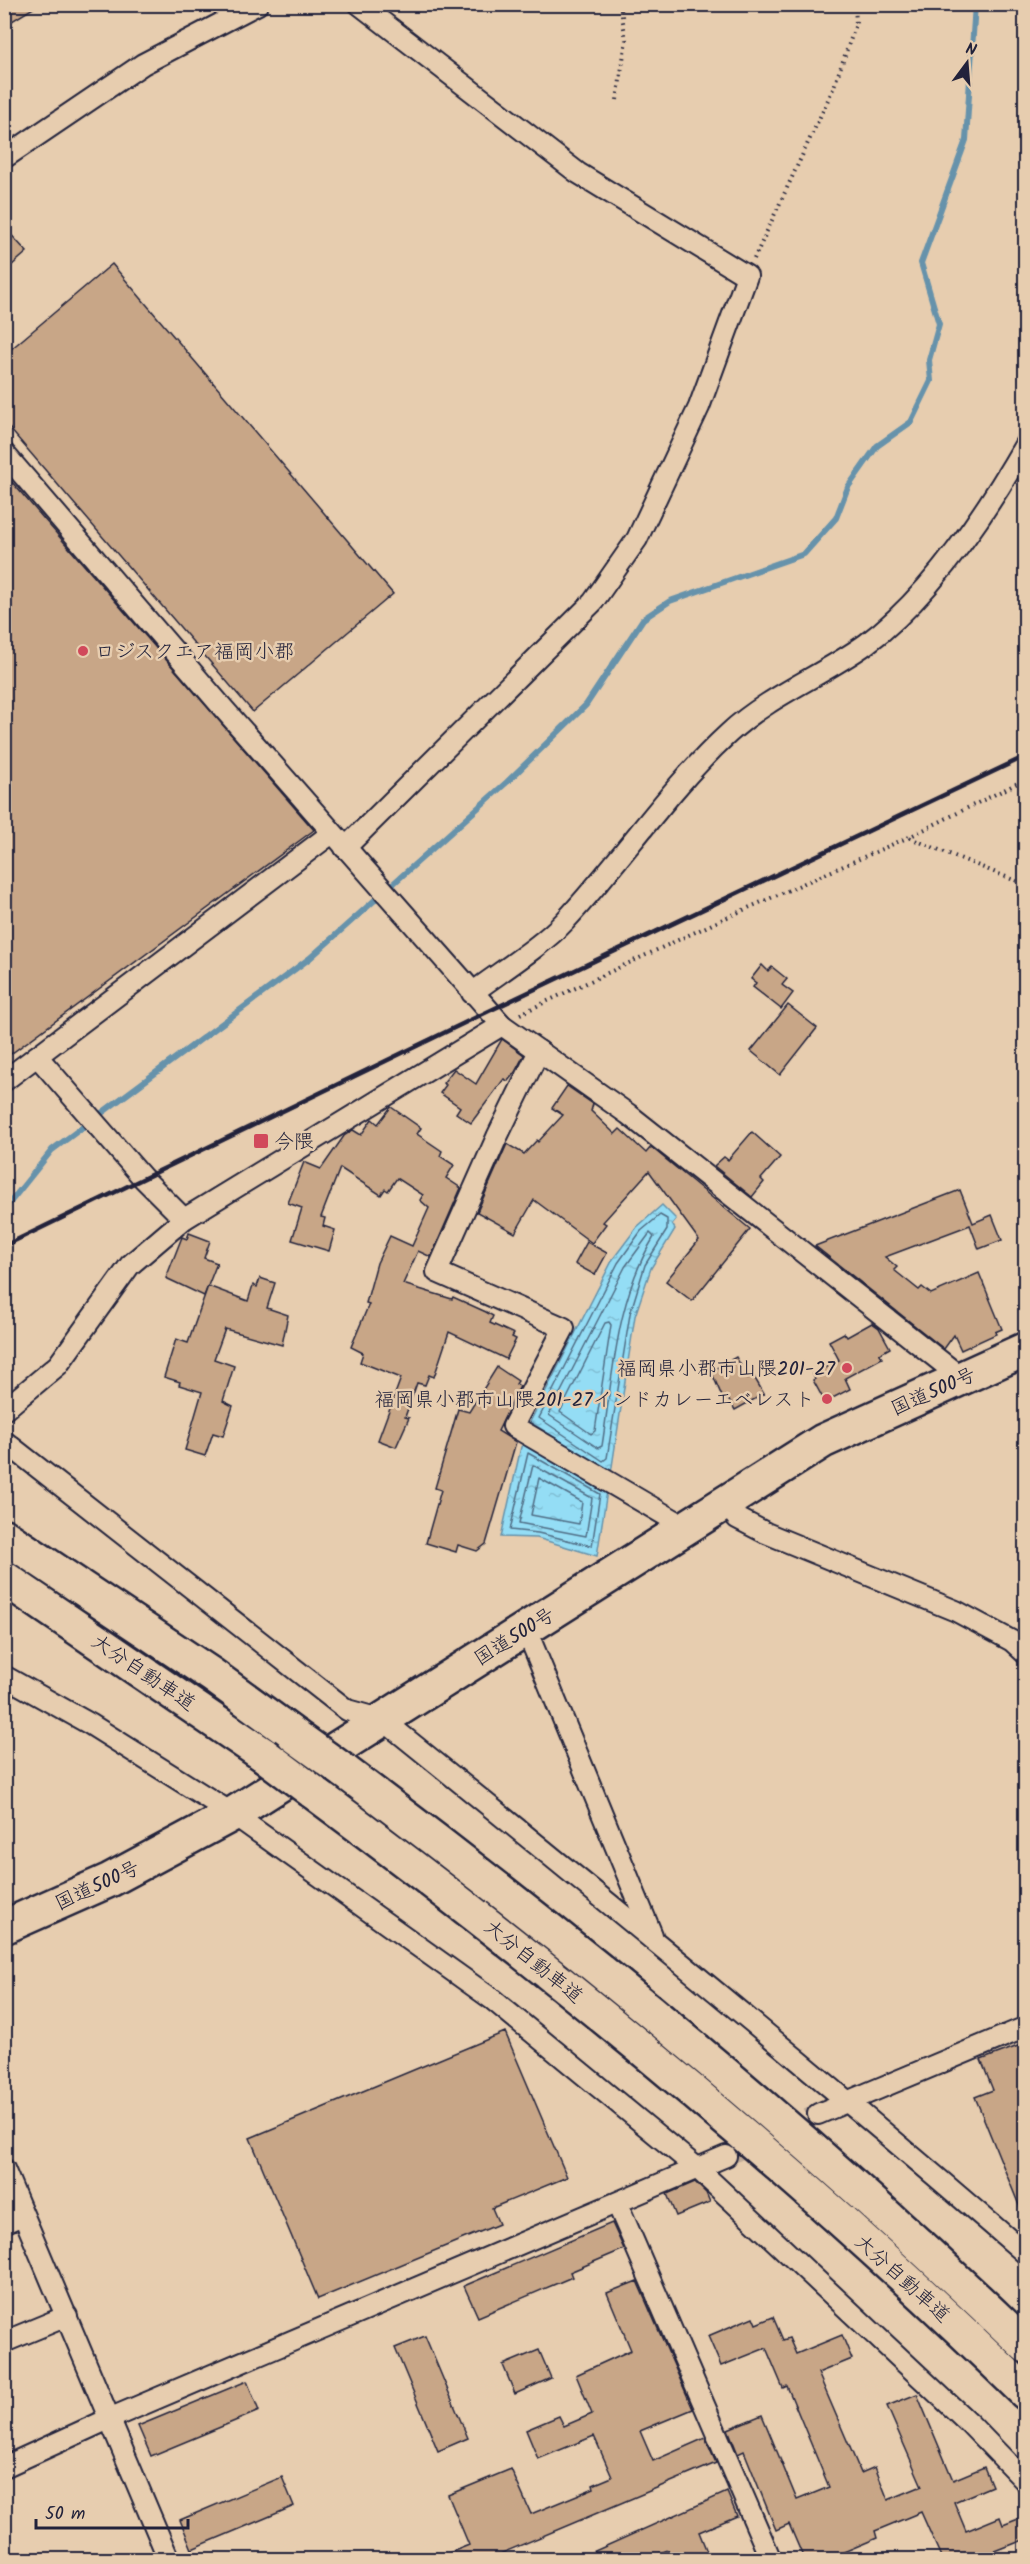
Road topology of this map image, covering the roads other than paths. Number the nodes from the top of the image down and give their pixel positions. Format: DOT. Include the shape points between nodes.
graph roads {
  1 [pos="258,4"];
  2 [pos="360,4"];
  3 [pos="4,158"];
  4 [pos="1026,442"];
  5 [pos="4,453"];
  6 [pos="339,841"];
  7 [pos="472,993"];
  8 [pos="502,1025"];
  9 [pos="539,1051"];
  10 [pos="37,1056"];
  11 [pos="4,1081"];
  12 [pos="184,1219"];
  13 [pos="1026,1348"];
  14 [pos="963,1379"];
  15 [pos="4,1410"];
  16 [pos="4,1441"];
  17 [pos="725,1502"];
  18 [pos="684,1527"];
  19 [pos="4,1536"];
  20 [pos="4,1578"];
  21 [pos="4,1592"];
  22 [pos="526,1629"];
  23 [pos="1026,1654"];
  24 [pos="4,1676"];
  25 [pos="190,1703"];
  26 [pos="383,1720"];
  27 [pos="233,1814"];
  28 [pos="4,1927"];
  29 [pos="653,1938"];
  30 [pos="1026,2027"];
  31 [pos="849,2101"];
  32 [pos="818,2114"];
  33 [pos="726,2156"];
  34 [pos="698,2168"];
  35 [pos="4,2169"];
  36 [pos="617,2203"];
  37 [pos="14,2219"];
  38 [pos="1026,2254"];
  39 [pos="67,2316"];
  40 [pos="4,2342"];
  41 [pos="1026,2346"];
  42 [pos="1026,2393"];
  43 [pos="111,2418"];
  44 [pos="4,2467"];
  45 [pos="1026,2482"];
  46 [pos="169,2559"];
  47 [pos="771,2559"];
  1 -- 3 [label="street" via="144,63"];
  2 -- 6 [label="street" via="578,173 747,276 699,407 631,548 593,602"];
  4 -- 7 [label="street" via="944,565 894,622 730,732 564,923"];
  5 -- 6 [label="street"];
  6 -- 7 [label="street"];
  6 -- 10 [label="street"];
  7 -- 8 [label="street"];
  8 -- 9 [label="street"];
  8 -- 12 [label="street"];
  9 -- 14 [label="street" via="628,1114"];
  9 -- 18 [label="street" via="437,1272 564,1328 513,1426"];
  10 -- 11 [label="street"];
  10 -- 12 [label="street"];
  12 -- 15 [label="street" via="130,1265 58,1365"];
  13 -- 14 [label="highway, 国道500号"];
  14 -- 17 [label="highway, 国道500号" via="823,1441"];
  16 -- 26 [label="street" via="346,1710"];
  17 -- 18 [label="highway, 国道500号"];
  17 -- 23 [label="street" via="737,1518 956,1611 1012,1641"];
  18 -- 22 [label="highway, 国道500号"];
  19 -- 41 [label="highway, 大分自動車道, bridge" via="212,1675 568,1943 796,2135"];
  20 -- 25 [label="highway, 大分自動車道"];
  21 -- 25 [label="highway"];
  22 -- 26 [label="highway, 国道500号"];
  22 -- 29 [label="street"];
  24 -- 27 [label="street" via="90,1724"];
  25 -- 42 [label="highway, 大分自動車道, bridge" via="508,1940 666,2068 962,2331"];
  26 -- 27 [label="highway, 国道500号"];
  26 -- 29 [label="street"];
  27 -- 28 [label="highway, 国道500号" via="111,1880"];
  27 -- 34 [label="street" via="492,1999"];
  29 -- 31 [label="street"];
  30 -- 31 [label="street"];
  31 -- 32 [label="street"];
  31 -- 38 [label="street"];
  33 -- 34 [label="street"];
  34 -- 36 [label="street"];
  34 -- 45 [label="street" via="969,2423"];
  35 -- 37 [label="street"];
  36 -- 43 [label="street"];
  36 -- 47 [label="street"];
  37 -- 39 [label="street"];
  39 -- 40 [label="street"];
  39 -- 43 [label="street"];
  43 -- 44 [label="street"];
  43 -- 46 [label="street"];
}
